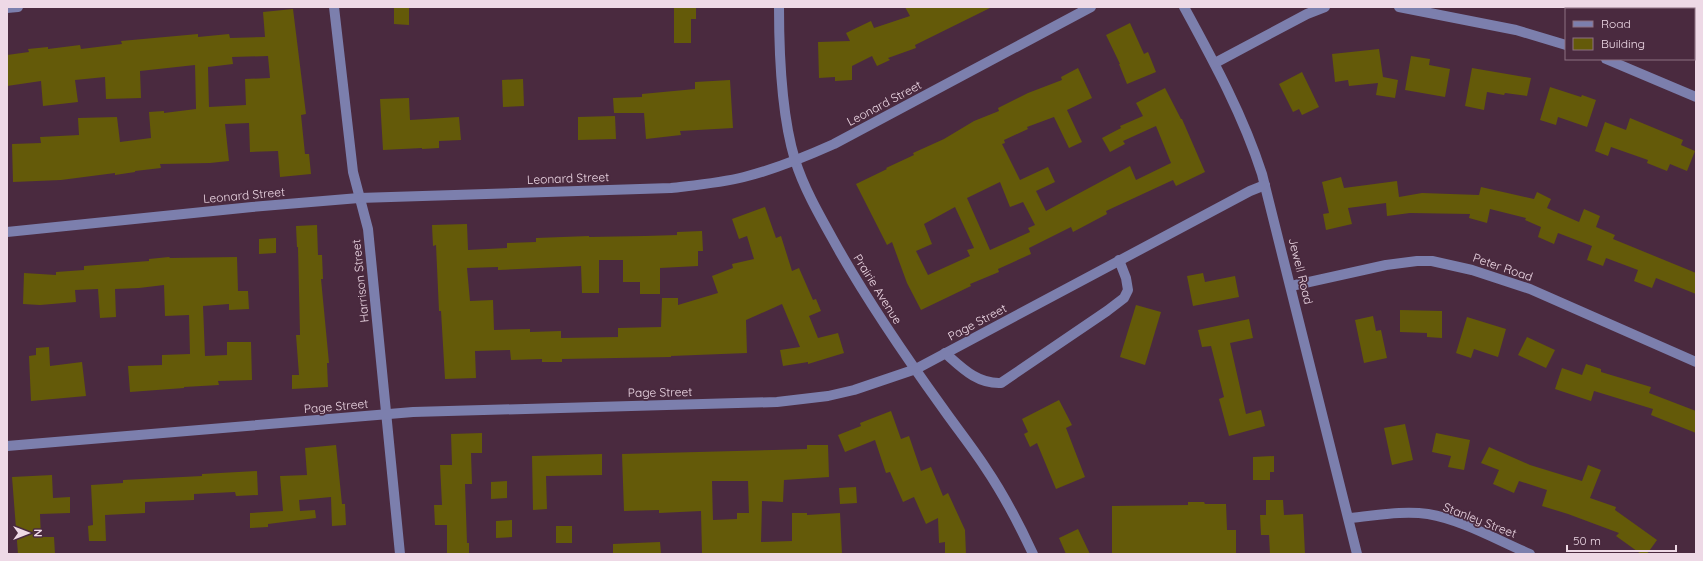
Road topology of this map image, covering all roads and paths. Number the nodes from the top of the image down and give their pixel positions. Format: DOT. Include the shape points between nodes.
graph roads {
  1 [pos="18,7"];
  2 [pos="334,7"];
  3 [pos="779,7"];
  4 [pos="1091,7"];
  5 [pos="1184,7"];
  6 [pos="1325,7"];
  7 [pos="1399,7"];
  8 [pos="7,8"];
  9 [pos="1565,45"];
  10 [pos="1608,60"];
  11 [pos="1215,63"];
  12 [pos="1696,97"];
  13 [pos="796,161"];
  14 [pos="1265,184"];
  15 [pos="359,198"];
  16 [pos="7,232"];
  17 [pos="1119,260"];
  18 [pos="1291,286"];
  19 [pos="945,353"];
  20 [pos="1696,362"];
  21 [pos="916,369"];
  22 [pos="387,414"];
  23 [pos="7,446"];
  24 [pos="1349,518"];
  25 [pos="400,554"];
  26 [pos="1033,554"];
  27 [pos="1357,554"];
  28 [pos="1530,554"];
  1 -- 8 [label="street"];
  2 -- 15 [label="street, Harrison Street" via="353,172"];
  3 -- 13 [label="street, Prairie Avenue" via="782,80"];
  4 -- 13 [label="street, Leonard Street" via="834,144"];
  5 -- 11 [label="street, Jewell Road"];
  6 -- 11 [label="street"];
  7 -- 9 [label="street" via="1516,30"];
  10 -- 12 [label="street"];
  11 -- 14 [label="street, Jewell Road" via="1244,124"];
  13 -- 15 [label="street, Leonard Street" via="745,177 671,188"];
  13 -- 21 [label="street, Prairie Avenue" via="838,248 888,331"];
  14 -- 17 [label="street, Page Street"];
  14 -- 18 [label="street, Jewell Road"];
  15 -- 16 [label="street, Leonard Street"];
  15 -- 22 [label="street, Harrison Street" via="368,229"];
  17 -- 19 [label="street, Page Street"];
  17 -- 19 [label="street" via="1128,290 1124,298 1001,383 992,383 969,375"];
  18 -- 20 [label="street, Peter Road" via="1405,261 1449,264 1530,289"];
  18 -- 24 [label="street, Jewell Road"];
  19 -- 21 [label="street, Page Street"];
  21 -- 22 [label="street, Page Street" via="854,390 796,401"];
  21 -- 26 [label="street, Prairie Avenue" via="1006,499"];
  22 -- 23 [label="street, Page Street"];
  22 -- 25 [label="street, Harrison Street"];
  24 -- 27 [label="street, Jewell Road"];
  24 -- 28 [label="street, Stanley Street" via="1428,514 1446,518"];
}
